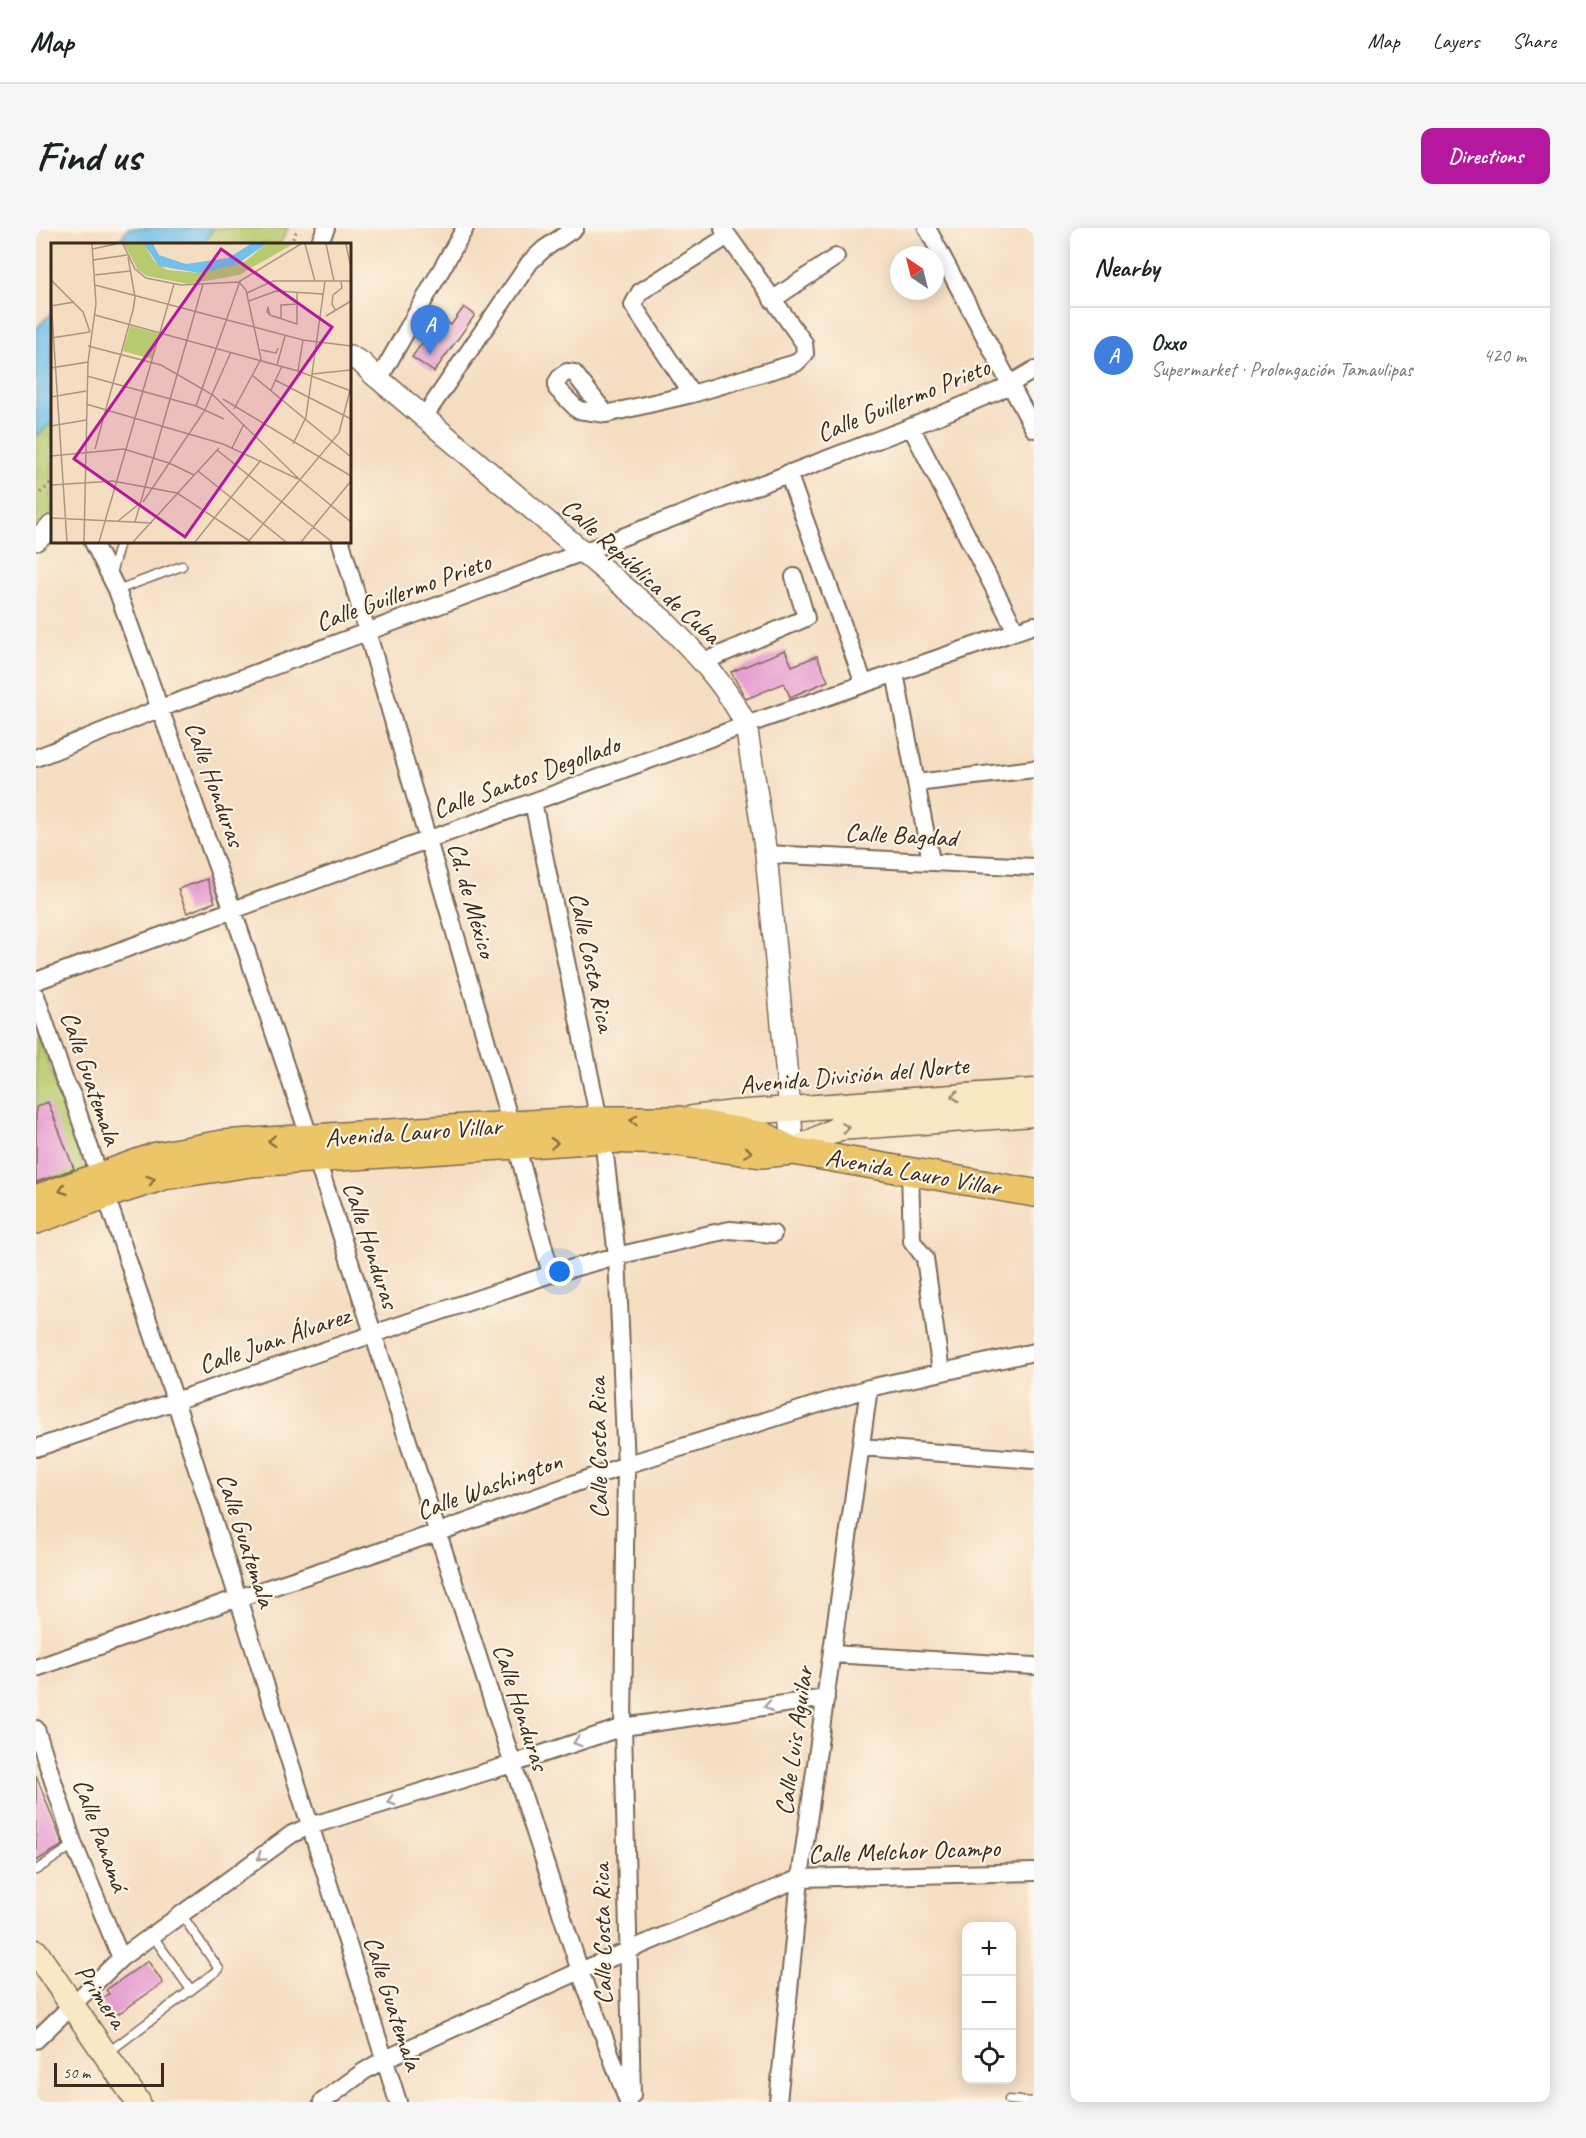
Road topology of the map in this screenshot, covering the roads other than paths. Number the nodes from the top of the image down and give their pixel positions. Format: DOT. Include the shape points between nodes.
graph roads {
  1 [pos="326,228"];
  2 [pos="465,228"];
  3 [pos="575,228"];
  4 [pos="927,228"];
  5 [pos="725,232"];
  6 [pos="319,243"];
  7 [pos="836,257"];
  8 [pos="772,300"];
  9 [pos="351,343"];
  10 [pos="356,360"];
  11 [pos="1034,370"];
  12 [pos="379,378"];
  13 [pos="1010,384"];
  14 [pos="692,394"];
  15 [pos="606,414"];
  16 [pos="424,417"];
  17 [pos="911,427"];
  18 [pos="1034,429"];
  19 [pos="788,473"];
  20 [pos="51,527"];
  21 [pos="36,540"];
  22 [pos="94,543"];
  23 [pos="120,543"];
  24 [pos="341,543"];
  25 [pos="583,552"];
  26 [pos="182,566"];
  27 [pos="794,577"];
  28 [pos="114,582"];
  29 [pos="1034,625"];
  30 [pos="1016,631"];
  31 [pos="368,632"];
  32 [pos="703,662"];
  33 [pos="895,673"];
  34 [pos="864,684"];
  35 [pos="161,708"];
  36 [pos="746,725"];
  37 [pos="36,758"];
  38 [pos="1034,769"];
  39 [pos="916,783"];
  40 [pos="533,802"];
  41 [pos="428,839"];
  42 [pos="766,854"];
  43 [pos="931,861"];
  44 [pos="1034,867"];
  45 [pos="232,909"];
  46 [pos="36,981"];
  47 [pos="36,996"];
  48 [pos="1034,1091"];
  49 [pos="987,1093"];
  50 [pos="790,1109"];
  51 [pos="1034,1114"];
  52 [pos="988,1118"];
  53 [pos="679,1120"];
  54 [pos="601,1130"];
  55 [pos="513,1135"];
  56 [pos="313,1149"];
  57 [pos="793,1151"];
  58 [pos="910,1172"];
  59 [pos="101,1186"];
  60 [pos="1034,1193"];
  61 [pos="36,1199"];
  62 [pos="36,1220"];
  63 [pos="773,1234"];
  64 [pos="617,1256"];
  65 [pos="551,1274"];
  66 [pos="373,1333"];
  67 [pos="1034,1352"];
  68 [pos="941,1372"];
  69 [pos="869,1388"];
  70 [pos="175,1400"];
  71 [pos="861,1447"];
  72 [pos="36,1448"];
  73 [pos="1034,1460"];
  74 [pos="626,1465"];
  75 [pos="439,1532"];
  76 [pos="238,1598"];
  77 [pos="832,1654"];
  78 [pos="1034,1666"];
  79 [pos="36,1668"];
  80 [pos="825,1698"];
  81 [pos="623,1727"];
  82 [pos="36,1730"];
  83 [pos="512,1764"];
  84 [pos="310,1826"];
  85 [pos="74,1845"];
  86 [pos="36,1870"];
  87 [pos="1034,1872"];
  88 [pos="800,1878"];
  89 [pos="181,1914"];
  90 [pos="152,1935"];
  91 [pos="36,1952"];
  92 [pos="627,1952"];
  93 [pos="121,1958"];
  94 [pos="580,1971"];
  95 [pos="190,1990"];
  96 [pos="72,2004"];
  97 [pos="36,2040"];
  98 [pos="106,2054"];
  99 [pos="383,2060"];
  100 [pos="623,2084"];
  101 [pos="1009,2100"];
  102 [pos="138,2102"];
  103 [pos="322,2102"];
  104 [pos="398,2102"];
  105 [pos="619,2102"];
  106 [pos="631,2102"];
  107 [pos="778,2102"];
  108 [pos="1033,2102"];
  1 -- 6 [label="street"];
  2 -- 12 [label="street"];
  3 -- 16 [label="street" via="530,262"];
  4 -- 13 [label="street"];
  5 -- 8 [label="street"];
  5 -- 14 [label="street" via="640,292 633,305"];
  7 -- 8 [label="street"];
  8 -- 14 [label="street" via="804,343 805,354 796,363"];
  9 -- 10 [label="street"];
  10 -- 12 [label="street, Calle República de Cuba"];
  11 -- 13 [label="street, Calle Guillermo Prieto"];
  12 -- 16 [label="street, Calle República de Cuba"];
  13 -- 17 [label="street, Calle Guillermo Prieto"];
  13 -- 18 [label="street"];
  14 -- 15 [label="street"];
  16 -- 25 [label="street, Calle República de Cuba"];
  17 -- 19 [label="street, Calle Guillermo Prieto"];
  17 -- 30 [label="street"];
  19 -- 25 [label="street, Calle Guillermo Prieto"];
  19 -- 34 [label="street"];
  20 -- 21 [label="street"];
  22 -- 28 [label="street, Calle Honduras"];
  23 -- 28 [label="lane"];
  24 -- 31 [label="street, Cd. de México"];
  25 -- 31 [label="street, Calle Guillermo Prieto"];
  25 -- 32 [label="street, Calle República de Cuba" via="662,619"];
  26 -- 28 [label="lane"];
  27 -- 32 [label="street" via="806,618"];
  28 -- 35 [label="street, Calle Honduras"];
  29 -- 30 [label="street, Calle Santos Degollado"];
  30 -- 33 [label="street, Calle Santos Degollado"];
  31 -- 35 [label="street, Calle Guillermo Prieto"];
  31 -- 41 [label="street, Cd. de México"];
  32 -- 36 [label="street, Calle República de Cuba"];
  33 -- 34 [label="street, Calle Santos Degollado"];
  33 -- 39 [label="street"];
  34 -- 36 [label="street, Calle Santos Degollado"];
  35 -- 37 [label="street, Calle Guillermo Prieto"];
  35 -- 45 [label="street, Calle Honduras"];
  36 -- 40 [label="street, Calle Santos Degollado"];
  36 -- 42 [label="street, Calle República de Cuba"];
  38 -- 39 [label="street"];
  39 -- 43 [label="street"];
  40 -- 41 [label="street, Calle Santos Degollado"];
  40 -- 54 [label="street, Calle Costa Rica"];
  41 -- 45 [label="street, Calle Santos Degollado"];
  41 -- 55 [label="street, Cd. de México"];
  42 -- 43 [label="street, Calle Bagdad"];
  42 -- 50 [label="street, Calle República de Cuba"];
  43 -- 44 [label="street, Calle Bagdad"];
  45 -- 46 [label="street, Calle Santos Degollado"];
  45 -- 56 [label="street, Calle Honduras"];
  47 -- 59 [label="street, Calle Guatemala"];
  48 -- 49 [label="main road, Avenida División del Norte"];
  49 -- 50 [label="main road, Avenida División del Norte, one-way"];
  49 -- 52 [label="main road"];
  50 -- 53 [label="main road, Avenida División del Norte"];
  50 -- 57 [label="street, Calle República de Cuba"];
  51 -- 52 [label="main road, Avenida División del Norte"];
  57 -- 52 [label="main road, Avenida División del Norte, one-way" via="839,1128"];
  53 -- 54 [label="main road, Avenida Lauro Villar, one-way"];
  53 -- 57 [label="main road, Avenida Lauro Villar" via="764,1136"];
  54 -- 55 [label="main road, Avenida Lauro Villar"];
  54 -- 57 [label="main road, Avenida Lauro Villar, one-way" via="761,1154"];
  54 -- 64 [label="street, Calle Costa Rica"];
  55 -- 56 [label="main road, Avenida Lauro Villar"];
  55 -- 65 [label="street, Cd. de México"];
  56 -- 59 [label="main road, Avenida Lauro Villar" via="222,1144 158,1156"];
  56 -- 66 [label="street, Calle Honduras"];
  57 -- 58 [label="main road, Avenida Lauro Villar"];
  58 -- 60 [label="main road, Avenida Lauro Villar"];
  58 -- 68 [label="street" via="912,1241 925,1258"];
  59 -- 61 [label="main road, Avenida Lauro Villar, one-way"];
  59 -- 62 [label="main road, Avenida Lauro Villar"];
  59 -- 70 [label="street, Calle Guatemala"];
  63 -- 64 [label="street, Calle Juan Álvarez" via="730,1230"];
  64 -- 65 [label="street, Calle Juan Álvarez"];
  64 -- 74 [label="street, Calle Costa Rica"];
  65 -- 66 [label="street, Calle Juan Álvarez"];
  66 -- 70 [label="street, Calle Juan Álvarez"];
  66 -- 75 [label="street, Calle Honduras"];
  67 -- 68 [label="street, Calle Washington"];
  68 -- 69 [label="street, Calle Washington"];
  69 -- 71 [label="street, Calle Luis Aguilar"];
  69 -- 74 [label="street, Calle Washington"];
  70 -- 72 [label="street, Calle Juan Álvarez"];
  70 -- 76 [label="street, Calle Guatemala"];
  71 -- 73 [label="street"];
  71 -- 77 [label="street, Calle Luis Aguilar"];
  74 -- 75 [label="street, Calle Washington"];
  74 -- 81 [label="street, Calle Costa Rica"];
  75 -- 76 [label="street, Calle Washington"];
  75 -- 83 [label="street, Calle Honduras"];
  76 -- 79 [label="street, Calle Washington"];
  76 -- 84 [label="street, Calle Guatemala"];
  77 -- 78 [label="street"];
  77 -- 80 [label="street, Calle Luis Aguilar"];
  80 -- 81 [label="street, one-way"];
  80 -- 88 [label="street, Calle Luis Aguilar"];
  81 -- 83 [label="street, one-way"];
  81 -- 92 [label="street, Calle Costa Rica"];
  82 -- 85 [label="street, Calle Panamá"];
  83 -- 84 [label="street, one-way"];
  83 -- 94 [label="street, Calle Honduras"];
  84 -- 89 [label="street, one-way" via="292,1834"];
  84 -- 99 [label="street, Calle Guatemala"];
  85 -- 86 [label="lane"];
  85 -- 93 [label="street, Calle Panamá"];
  87 -- 88 [label="street, Calle Melchor Ocampo"];
  88 -- 92 [label="street, Calle Melchor Ocampo"];
  88 -- 107 [label="street, Calle Luis Aguilar"];
  89 -- 90 [label="street"];
  89 -- 95 [label="lane" via="219,1969"];
  90 -- 93 [label="street"];
  90 -- 95 [label="lane"];
  91 -- 96 [label="main road, Primera"];
  92 -- 94 [label="street, Calle Melchor Ocampo"];
  92 -- 106 [label="street, Calle Costa Rica"];
  93 -- 96 [label="street"];
  94 -- 99 [label="street, Calle Melchor Ocampo"];
  94 -- 100 [label="street, Calle Honduras"];
  95 -- 98 [label="lane"];
  96 -- 97 [label="street"];
  96 -- 98 [label="main road, Primera"];
  98 -- 102 [label="main road, Primera"];
  99 -- 103 [label="street, Calle Melchor Ocampo"];
  99 -- 104 [label="street, Calle Guatemala"];
  100 -- 105 [label="street"];
  100 -- 106 [label="street, Calle Honduras"];
  101 -- 108 [label="lane"];
}
